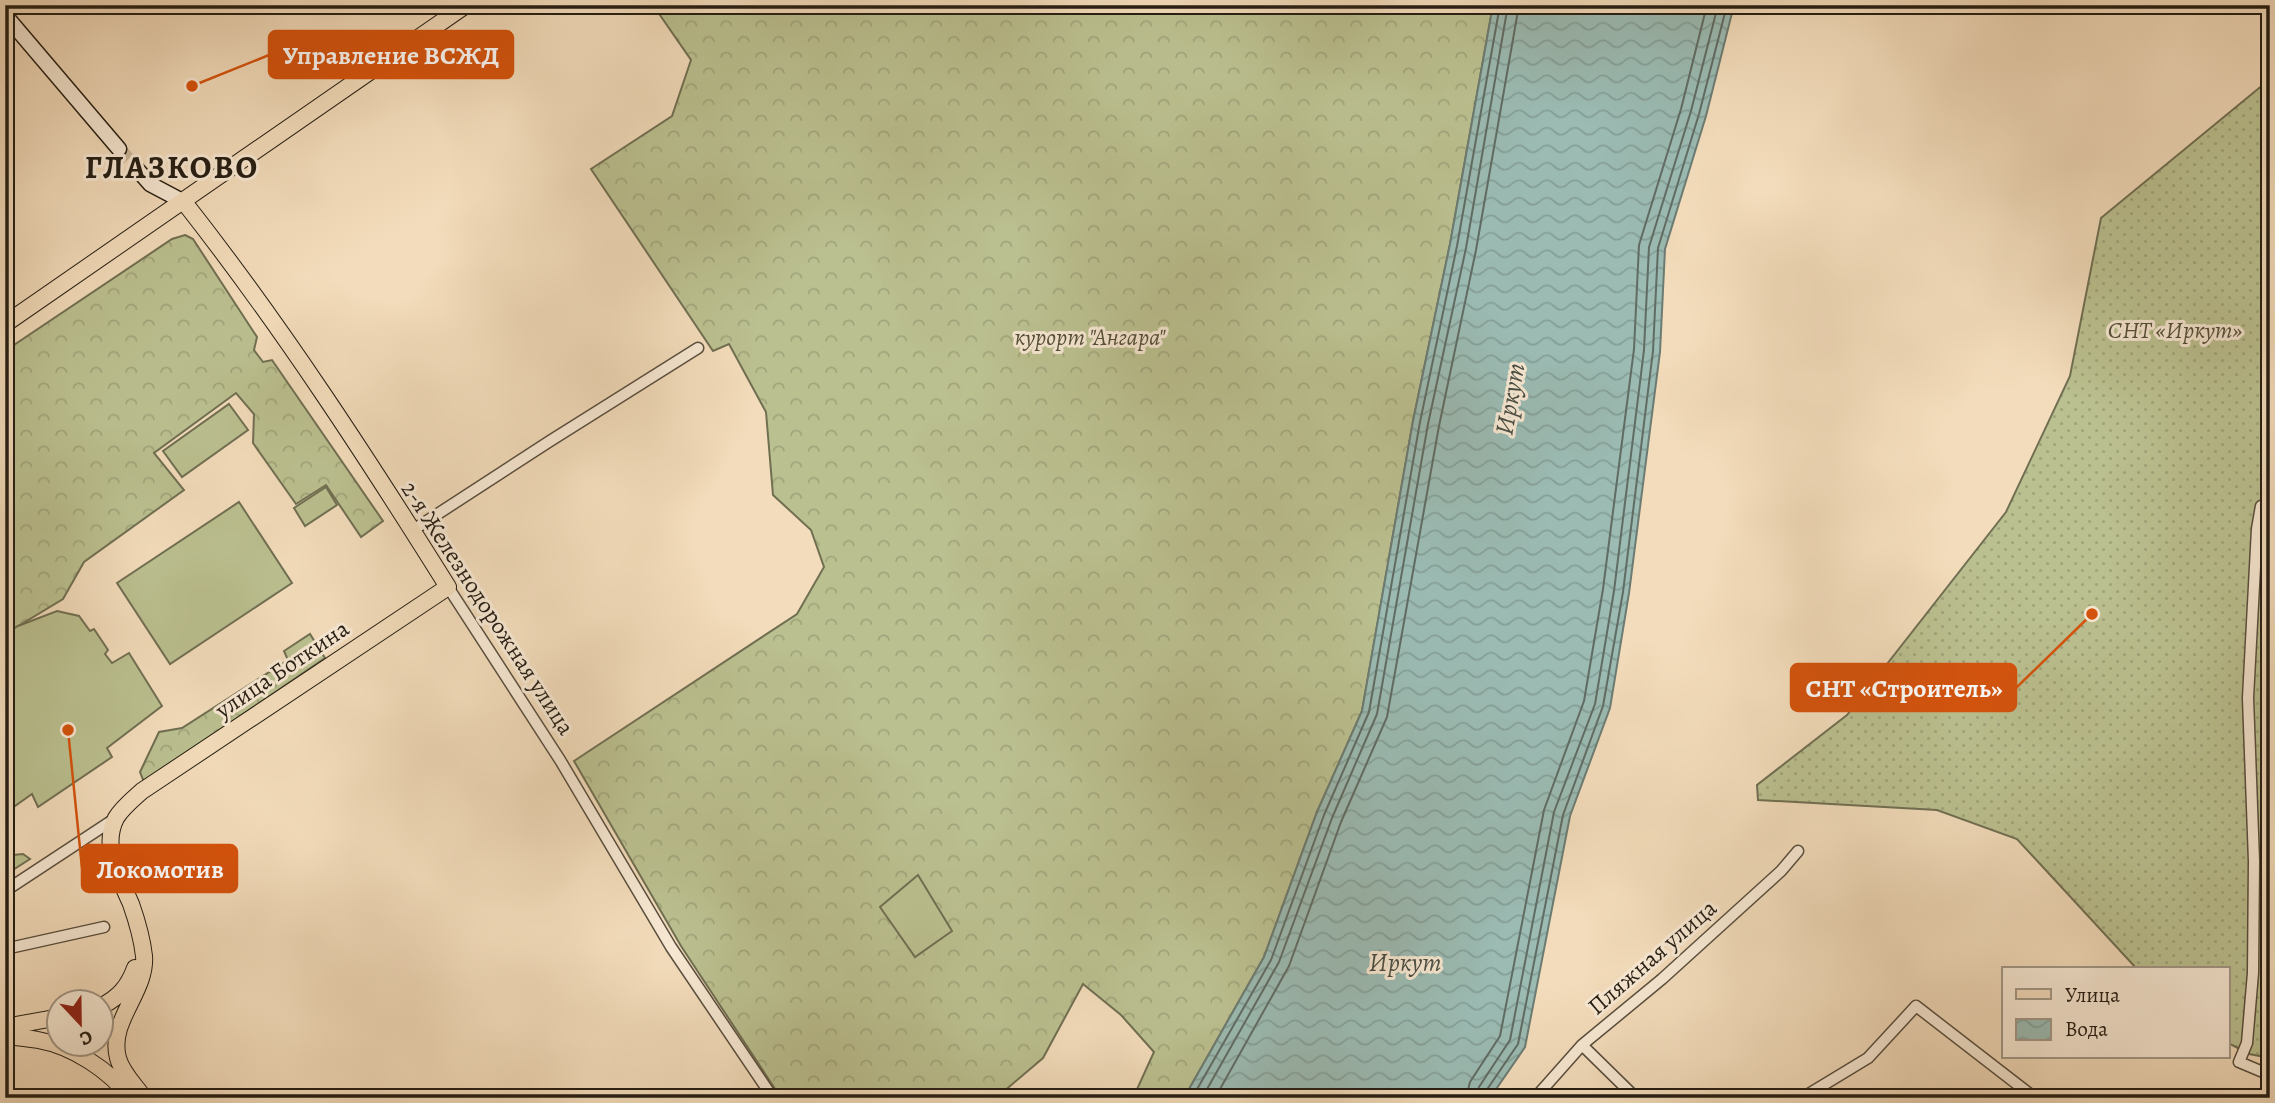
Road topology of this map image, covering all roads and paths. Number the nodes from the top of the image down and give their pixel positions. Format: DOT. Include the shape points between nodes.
graph roads {
  1 [pos="466,5"];
  2 [pos="5,15"];
  3 [pos="120,149"];
  4 [pos="136,168"];
  5 [pos="184,202"];
  6 [pos="5,324"];
  7 [pos="698,348"];
  8 [pos="2261,506"];
  9 [pos="413,530"];
  10 [pos="449,587"];
  11 [pos="116,818"];
  12 [pos="1798,851"];
  13 [pos="5,891"];
  14 [pos="104,927"];
  15 [pos="142,942"];
  16 [pos="5,949"];
  17 [pos="116,998"];
  18 [pos="46,1020"];
  19 [pos="5,1027"];
  20 [pos="5,1036"];
  21 [pos="1582,1045"];
  22 [pos="2270,1075"];
  23 [pos="130,1098"];
  24 [pos="144,1098"];
  25 [pos="773,1098"];
  26 [pos="1535,1098"];
  27 [pos="1636,1098"];
  28 [pos="1802,1098"];
  29 [pos="2035,1098"];
  1 -- 5 [label="main road"];
  2 -- 3 [label="main road"];
  4 -- 5 [label="main road, 2-я Железнодорожная улица" via="150,184"];
  5 -- 6 [label="main road"];
  5 -- 9 [label="main road, 2-я Железнодорожная улица" via="232,262"];
  7 -- 9 [label="street"];
  8 -- 22 [label="street" via="2248,698 2253,973 2247,1043 2239,1062"];
  9 -- 10 [label="main road, 2-я Железнодорожная улица"];
  10 -- 11 [label="main road, улица Боткина" via="142,791"];
  10 -- 25 [label="street, 2-я Железнодорожная улица" via="560,760 671,947"];
  11 -- 13 [label="street"];
  11 -- 15 [label="main road" via="111,835 114,867"];
  12 -- 21 [label="street, Пляжная улица" via="1781,872 1662,979"];
  14 -- 16 [label="street"];
  15 -- 17 [label="main road" via="126,987"];
  15 -- 24 [label="main road" via="143,971 121,1023 117,1045 123,1069"];
  18 -- 19 [label="main road"];
  20 -- 23 [label="main road" via="40,1040 70,1051 96,1066"];
  21 -- 26 [label="street, Пляжная улица"];
  21 -- 27 [label="street"];
  28 -- 29 [label="street" via="1868,1058 1916,1006"];
}
